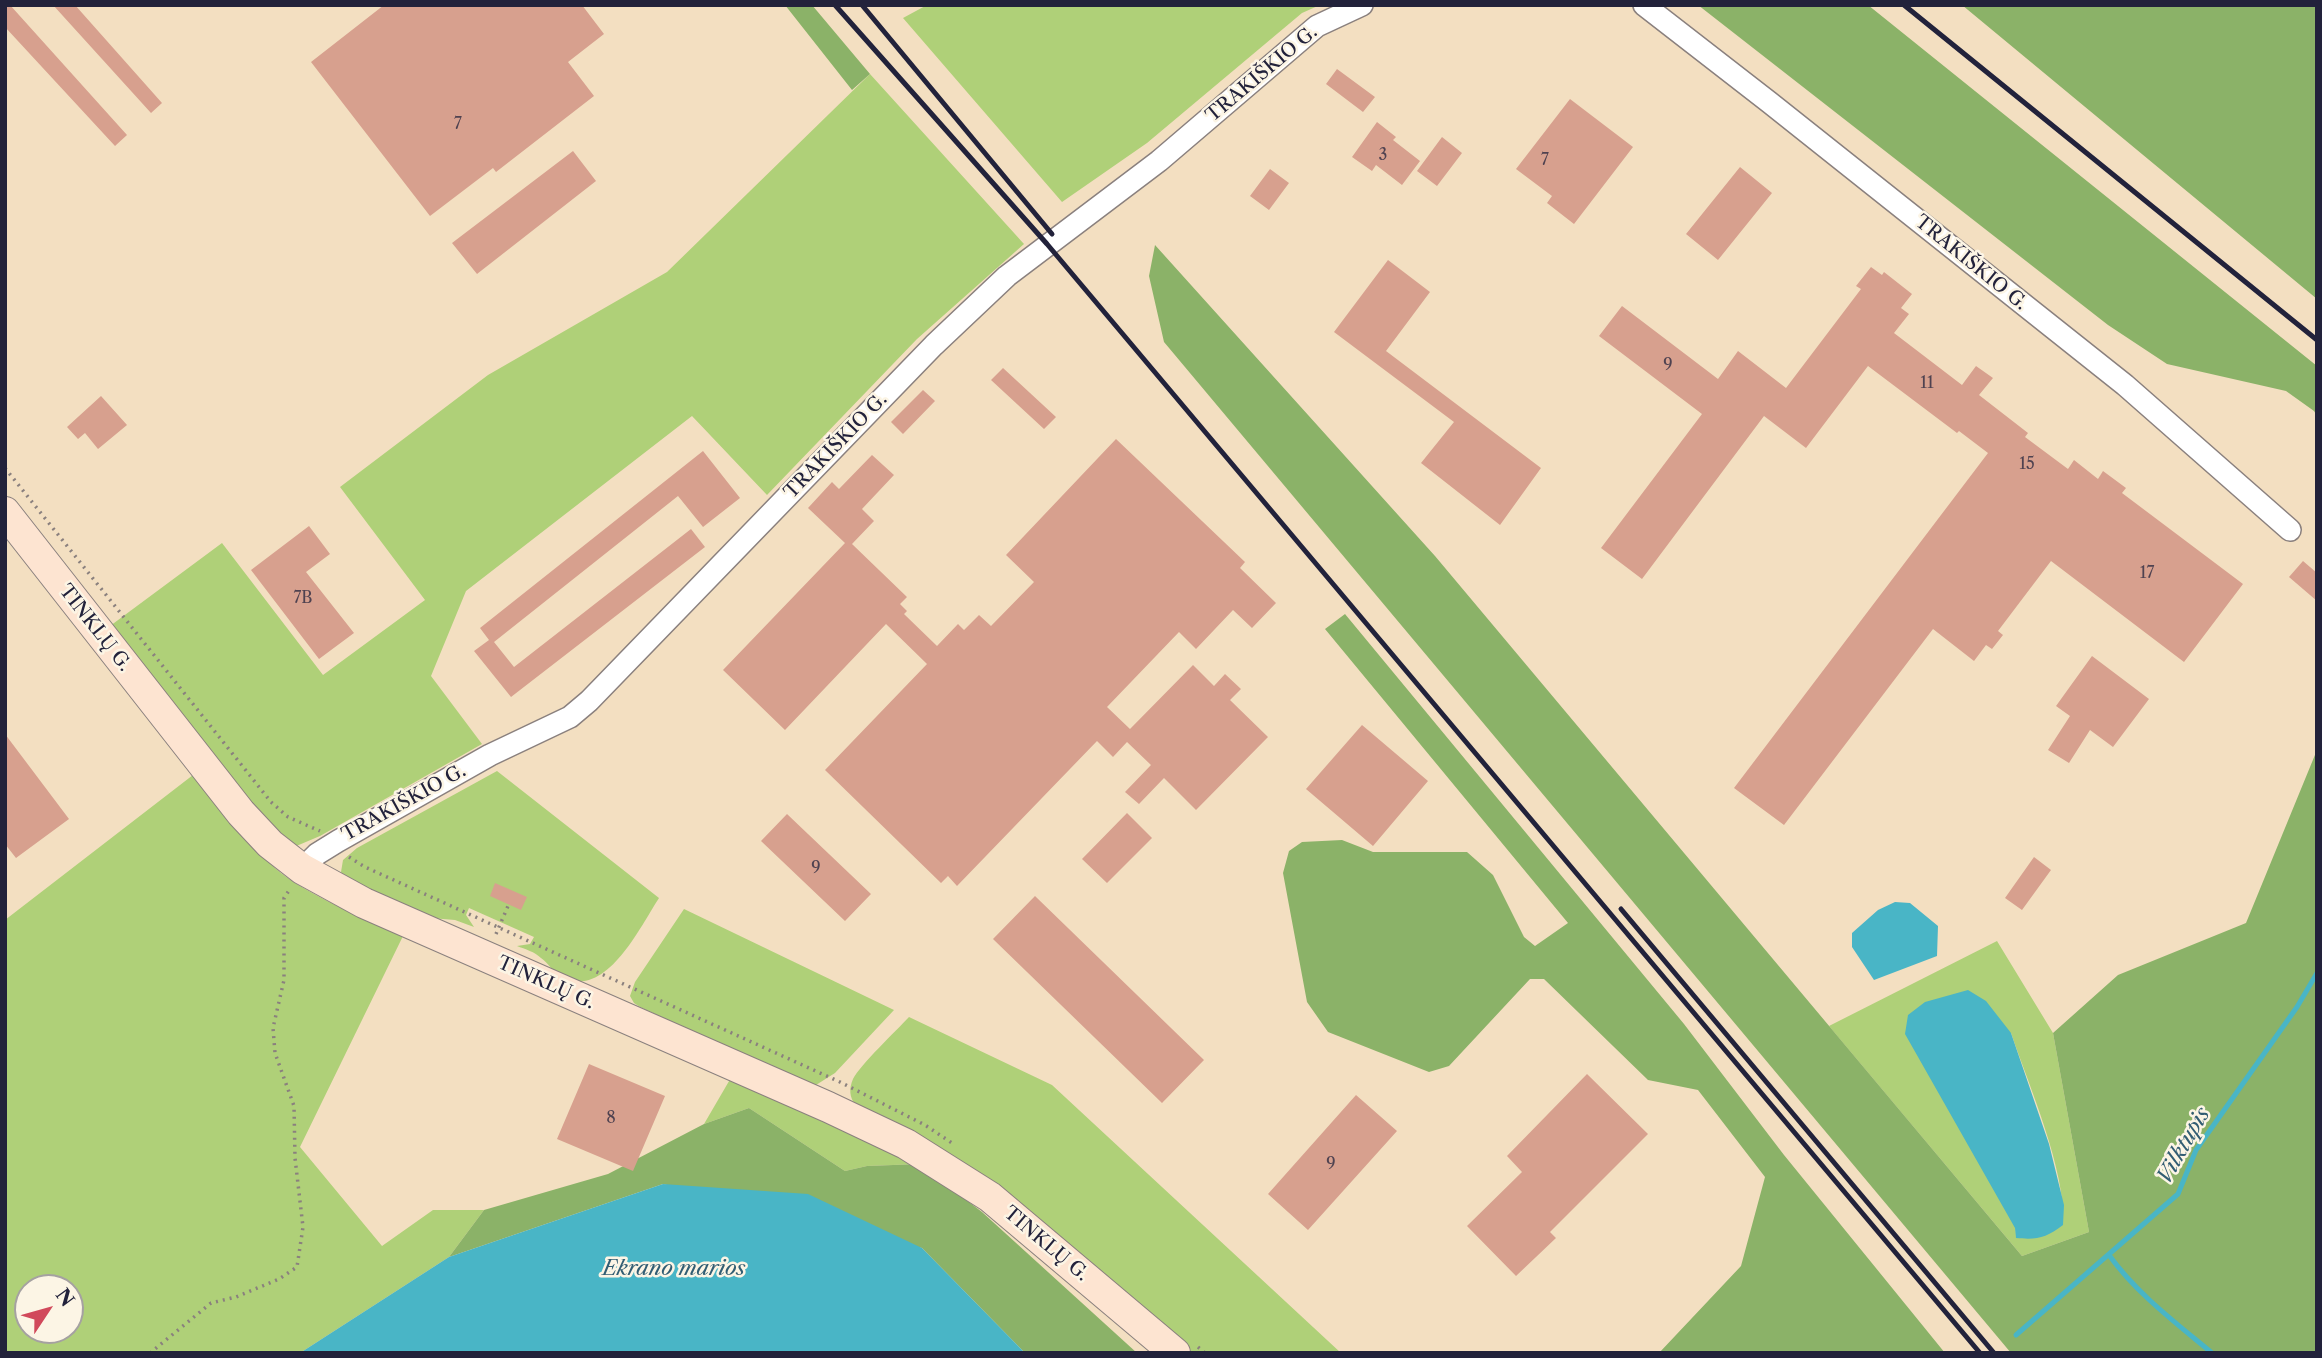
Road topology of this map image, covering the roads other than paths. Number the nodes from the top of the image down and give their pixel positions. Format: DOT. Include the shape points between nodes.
graph roads {
  1 [pos="1363,5"];
  2 [pos="1644,5"];
  3 [pos="5,512"];
  4 [pos="2290,530"];
  5 [pos="302,869"];
  6 [pos="1186,1349"];
  1 -- 5 [label="street, TRAKIŠKIO G." via="1317,26 1159,161 1007,276 570,717 490,755 333,844"];
  2 -- 4 [label="street, TRAKIŠKIO G." via="2125,385"];
  3 -- 5 [label="main road, TINKLŲ G." via="241,813"];
  5 -- 6 [label="main road, TINKLŲ G." via="364,903 905,1144 990,1197"];
}
